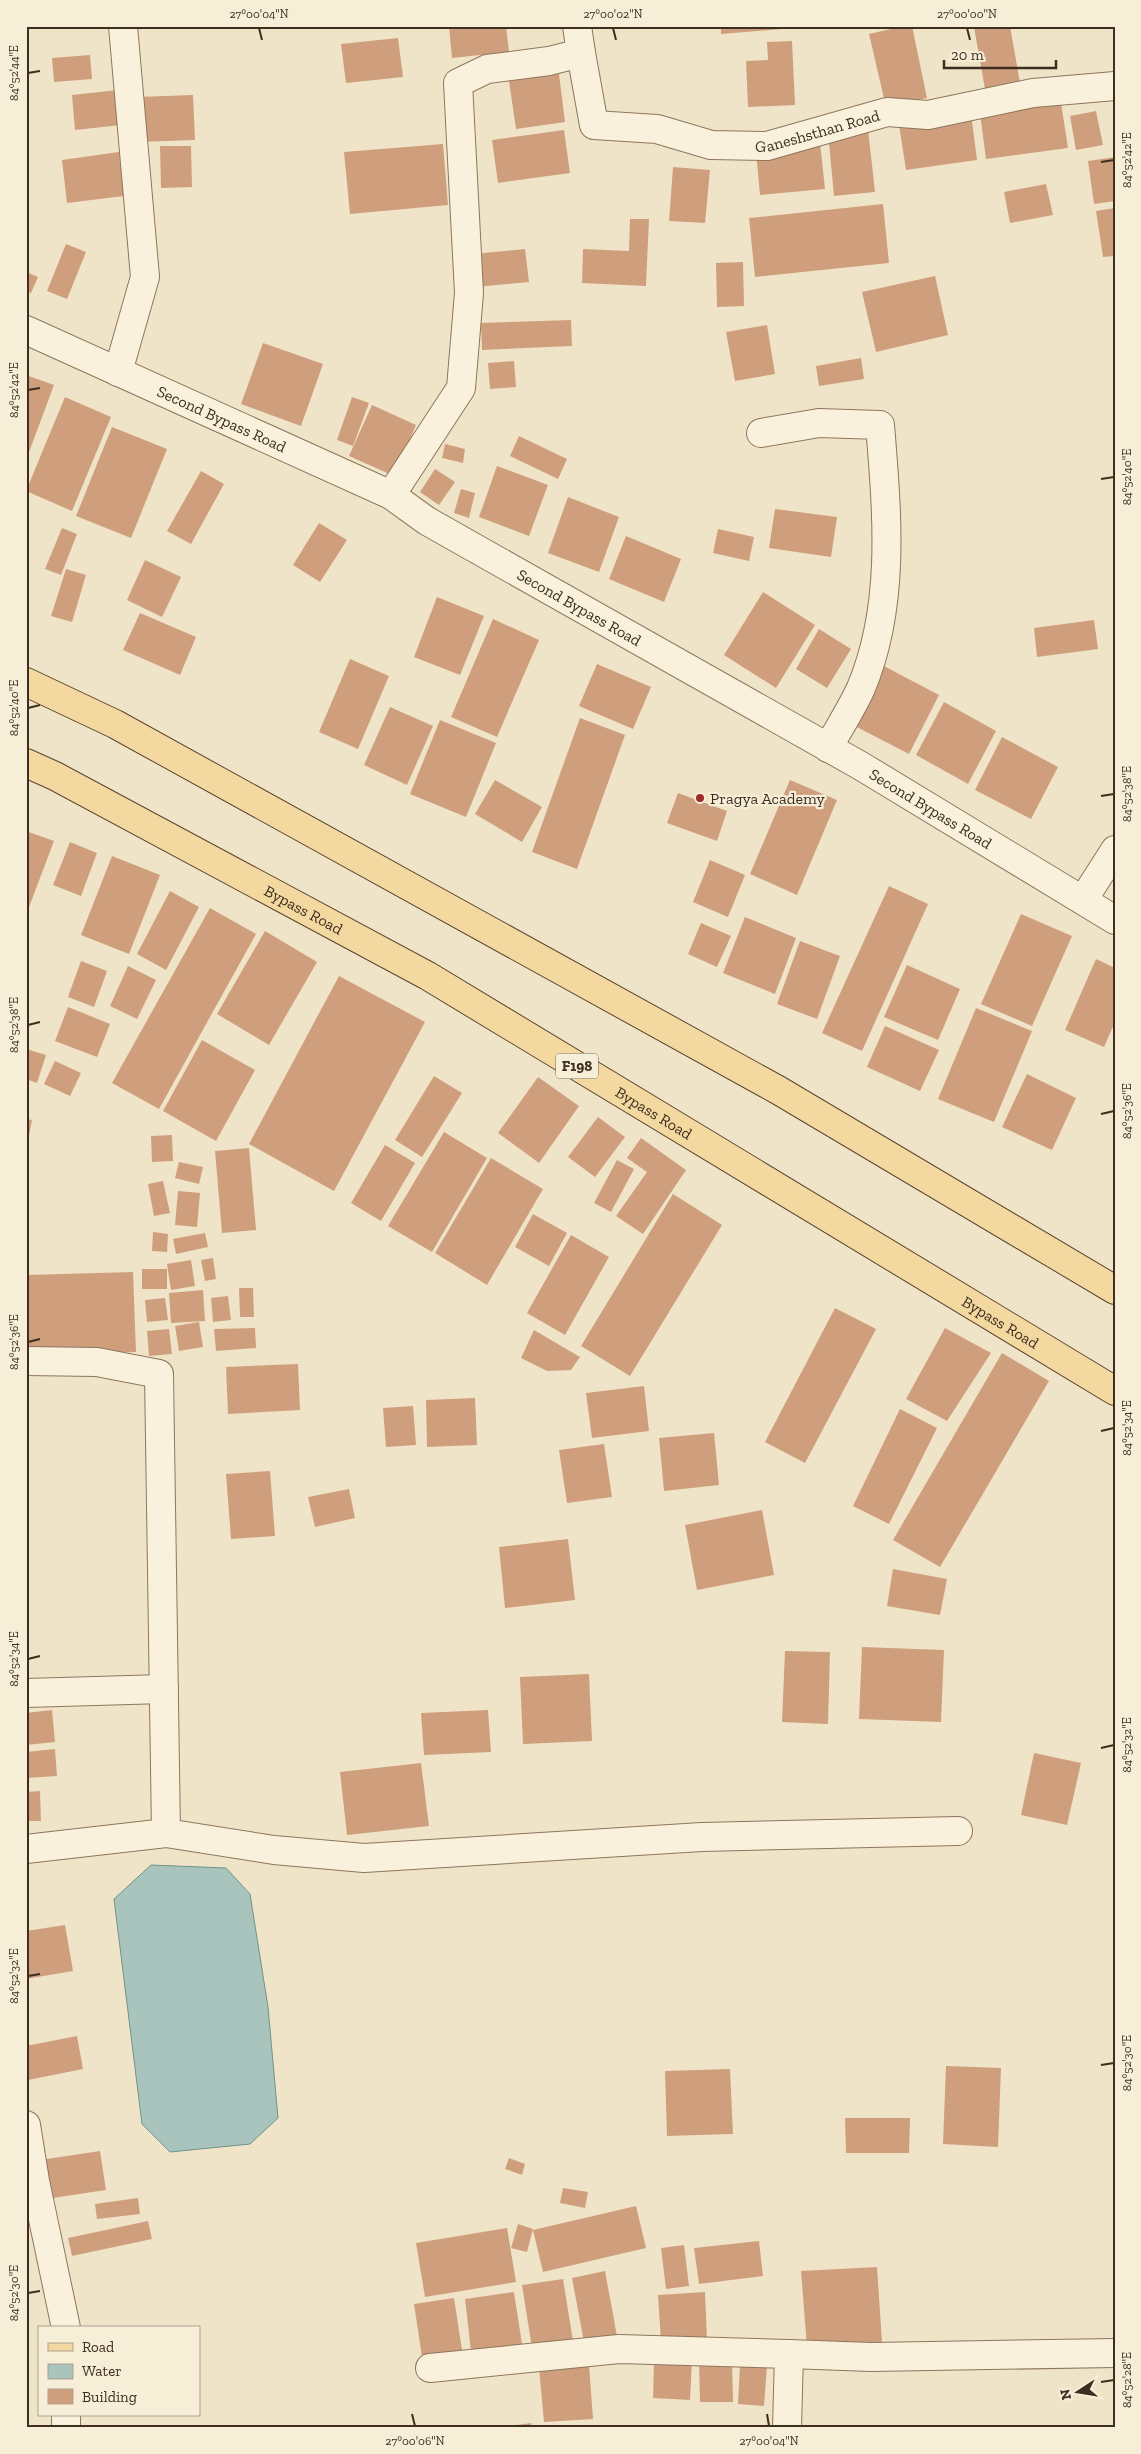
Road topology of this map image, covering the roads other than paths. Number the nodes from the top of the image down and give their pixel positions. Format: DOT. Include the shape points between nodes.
graph roads {
  1 [pos="123,26"];
  2 [pos="577,26"];
  3 [pos="581,53"];
  4 [pos="1115,86"];
  5 [pos="26,330"];
  6 [pos="118,372"];
  7 [pos="761,433"];
  8 [pos="391,495"];
  9 [pos="26,682"];
  10 [pos="828,748"];
  11 [pos="26,763"];
  12 [pos="1115,850"];
  13 [pos="1083,900"];
  14 [pos="1115,920"];
  15 [pos="1115,1290"];
  16 [pos="26,1361"];
  17 [pos="1115,1392"];
  18 [pos="164,1690"];
  19 [pos="26,1693"];
  20 [pos="958,1831"];
  21 [pos="166,1833"];
  22 [pos="26,1849"];
  23 [pos="26,2125"];
  24 [pos="66,2326"];
  25 [pos="1115,2353"];
  26 [pos="789,2354"];
  27 [pos="430,2368"];
  28 [pos="787,2428"];
  1 -- 6 [label="street" via="145,277"];
  2 -- 3 [label="street, Ganeshsthan Road"];
  3 -- 4 [label="street, Ganeshsthan Road" via="594,125 658,129 711,145 767,146 887,112 928,115 1033,93"];
  3 -- 8 [label="street" via="549,61 487,69 458,83 469,293 461,388"];
  5 -- 6 [label="street, Second Bypass Road"];
  6 -- 8 [label="street, Second Bypass Road"];
  7 -- 10 [label="street" via="819,423 880,424 886,497 886,590 876,640 860,688"];
  8 -- 10 [label="street, Second Bypass Road" via="427,521"];
  9 -- 15 [label="main road" via="115,724 778,1090"];
  10 -- 13 [label="street, Second Bypass Road"];
  11 -- 17 [label="main road, Bypass Road / F198" via="428,976"];
  12 -- 13 [label="street"];
  13 -- 14 [label="street, Second Bypass Road"];
  16 -- 18 [label="street" via="97,1362 159,1374"];
  18 -- 19 [label="street"];
  18 -- 21 [label="street"];
  20 -- 21 [label="street" via="702,1837 364,1858 274,1850"];
  21 -- 22 [label="street"];
  23 -- 24 [label="street"];
  25 -- 26 [label="street" via="870,2357"];
  26 -- 27 [label="street" via="619,2349"];
  26 -- 28 [label="street"];
}
